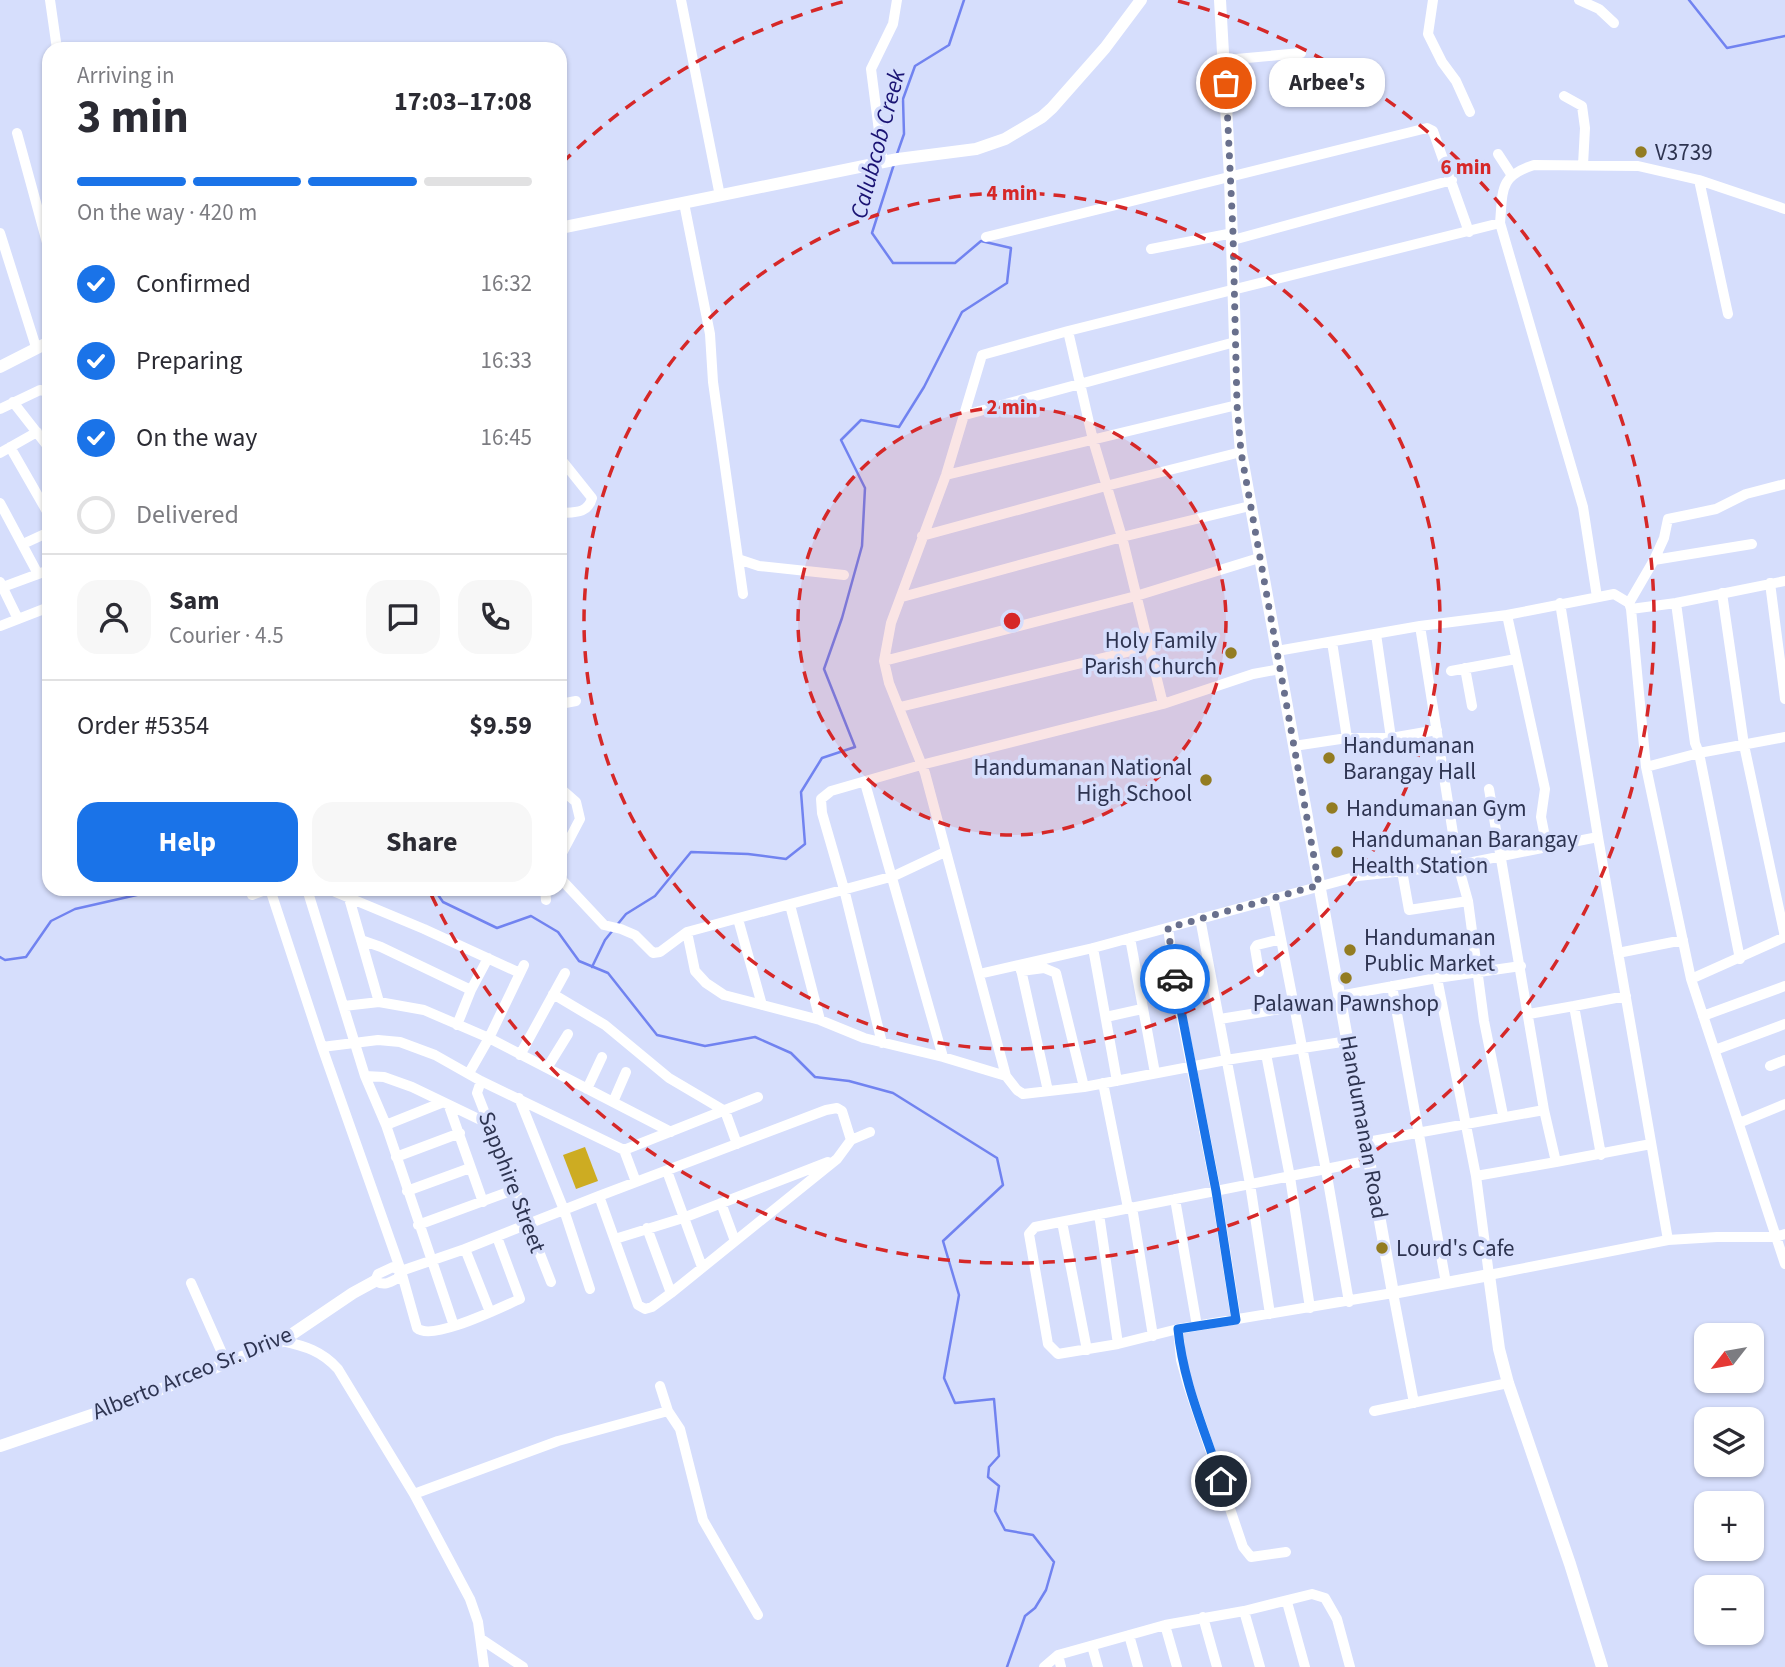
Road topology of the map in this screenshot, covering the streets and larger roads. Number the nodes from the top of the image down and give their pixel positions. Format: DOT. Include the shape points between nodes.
graph roads {
  1 [pos="50,0"];
  2 [pos="681,0"];
  3 [pos="897,0"];
  4 [pos="1142,0"];
  5 [pos="1220,0"];
  6 [pos="1433,0"];
  7 [pos="1579,0"];
  8 [pos="1614,23"];
  9 [pos="56,42"];
  10 [pos="1301,53"];
  11 [pos="1225,60"];
  12 [pos="1564,96"];
  13 [pos="1469,112"];
  14 [pos="17,134"];
  15 [pos="1498,154"];
  16 [pos="884,162"];
  17 [pos="1583,165"];
  18 [pos="1511,174"];
  19 [pos="1230,177"];
  20 [pos="1452,180"];
  21 [pos="1699,180"];
  22 [pos="720,196"];
  23 [pos="684,203"];
  24 [pos="1785,209"];
  25 [pos="1500,223"];
  26 [pos="42,225"];
  27 [pos="567,228"];
  28 [pos="1469,232"];
  29 [pos="0,233"];
  30 [pos="986,237"];
  31 [pos="1233,237"];
  32 [pos="1152,249"];
  33 [pos="1234,290"];
  34 [pos="1728,314"];
  35 [pos="1068,331"];
  36 [pos="1235,342"];
  37 [pos="42,345"];
  38 [pos="36,347"];
  39 [pos="2,363"];
  40 [pos="1081,382"];
  41 [pos="42,390"];
  42 [pos="13,402"];
  43 [pos="1237,405"];
  44 [pos="0,409"];
  45 [pos="965,415"];
  46 [pos="37,432"];
  47 [pos="42,439"];
  48 [pos="1093,440"];
  49 [pos="5,450"];
  50 [pos="1241,452"];
  51 [pos="567,466"];
  52 [pos="574,475"];
  53 [pos="946,475"];
  54 [pos="567,476"];
  55 [pos="1785,484"];
  56 [pos="1106,486"];
  57 [pos="0,503"];
  58 [pos="42,506"];
  59 [pos="1250,506"];
  60 [pos="567,512"];
  61 [pos="42,535"];
  62 [pos="922,536"];
  63 [pos="1122,537"];
  64 [pos="23,544"];
  65 [pos="1752,544"];
  66 [pos="1259,558"];
  67 [pos="738,559"];
  68 [pos="1654,560"];
  69 [pos="42,573"];
  70 [pos="38,574"];
  71 [pos="844,575"];
  72 [pos="1785,581"];
  73 [pos="1770,583"];
  74 [pos="1,586"];
  75 [pos="1722,593"];
  76 [pos="743,594"];
  77 [pos="1136,596"];
  78 [pos="902,597"];
  79 [pos="1597,597"];
  80 [pos="1560,603"];
  81 [pos="1676,603"];
  82 [pos="1630,606"];
  83 [pos="42,610"];
  84 [pos="1507,615"];
  85 [pos="18,619"];
  86 [pos="0,626"];
  87 [pos="1420,626"];
  88 [pos="1376,634"];
  89 [pos="1332,642"];
  90 [pos="1148,647"];
  91 [pos="1277,651"];
  92 [pos="1516,659"];
  93 [pos="884,660"];
  94 [pos="1465,668"];
  95 [pos="1280,669"];
  96 [pos="1451,671"];
  97 [pos="1785,699"];
  98 [pos="576,701"];
  99 [pos="567,703"];
  100 [pos="1163,704"];
  101 [pos="1472,706"];
  102 [pos="900,707"];
  103 [pos="1437,730"];
  104 [pos="1785,737"];
  105 [pos="1347,738"];
  106 [pos="1391,738"];
  107 [pos="1744,745"];
  108 [pos="1294,746"];
  109 [pos="1699,753"];
  110 [pos="921,765"];
  111 [pos="1646,767"];
  112 [pos="865,783"];
  113 [pos="1489,789"];
  114 [pos="567,794"];
  115 [pos="1598,836"];
  116 [pos="567,844"];
  117 [pos="1547,847"];
  118 [pos="944,852"];
  119 [pos="1501,857"];
  120 [pos="1458,865"];
  121 [pos="1402,871"];
  122 [pos="894,876"];
  123 [pos="567,885"];
  124 [pos="1319,885"];
  125 [pos="844,889"];
  126 [pos="271,896"];
  127 [pos="309,896"];
  128 [pos="344,896"];
  129 [pos="349,898"];
  130 [pos="1273,898"];
  131 [pos="1468,901"];
  132 [pos="790,905"];
  133 [pos="1200,918"];
  134 [pos="737,919"];
  135 [pos="1168,928"];
  136 [pos="687,932"];
  137 [pos="1785,937"];
  138 [pos="1130,938"];
  139 [pos="1281,939"];
  140 [pos="361,940"];
  141 [pos="1683,940"];
  142 [pos="1093,947"];
  143 [pos="1618,953"];
  144 [pos="488,958"];
  145 [pos="1740,959"];
  146 [pos="1521,966"];
  147 [pos="1020,968"];
  148 [pos="1259,972"];
  149 [pos="1477,972"];
  150 [pos="565,973"];
  151 [pos="979,974"];
  152 [pos="1437,978"];
  153 [pos="1691,979"];
  154 [pos="1392,986"];
  155 [pos="1785,986"];
  156 [pos="471,990"];
  157 [pos="553,994"];
  158 [pos="1339,996"];
  159 [pos="1626,996"];
  160 [pos="379,1002"];
  161 [pos="761,1005"];
  162 [pos="344,1006"];
  163 [pos="1574,1006"];
  164 [pos="1293,1007"];
  165 [pos="1142,1009"];
  166 [pos="1528,1014"];
  167 [pos="1703,1016"];
  168 [pos="1106,1017"];
  169 [pos="1220,1019"];
  170 [pos="820,1020"];
  171 [pos="1785,1024"];
  172 [pos="457,1025"];
  173 [pos="568,1034"];
  174 [pos="489,1038"];
  175 [pos="1348,1041"];
  176 [pos="355,1043"];
  177 [pos="882,1044"];
  178 [pos="322,1047"];
  179 [pos="1301,1048"];
  180 [pos="1715,1050"];
  181 [pos="1266,1054"];
  182 [pos="520,1055"];
  183 [pos="602,1057"];
  184 [pos="943,1057"];
  185 [pos="1226,1060"];
  186 [pos="1785,1060"];
  187 [pos="1770,1066"];
  188 [pos="1191,1067"];
  189 [pos="547,1068"];
  190 [pos="626,1072"];
  191 [pos="469,1073"];
  192 [pos="1155,1073"];
  193 [pos="365,1076"];
  194 [pos="1006,1076"];
  195 [pos="481,1081"];
  196 [pos="1117,1081"];
  197 [pos="1103,1083"];
  198 [pos="1084,1087"];
  199 [pos="587,1089"];
  200 [pos="1048,1091"];
  201 [pos="758,1097"];
  202 [pos="519,1098"];
  203 [pos="613,1102"];
  204 [pos="445,1104"];
  205 [pos="1785,1104"];
  206 [pos="1544,1110"];
  207 [pos="724,1111"];
  208 [pos="1503,1115"];
  209 [pos="1739,1123"];
  210 [pos="1464,1124"];
  211 [pos="386,1125"];
  212 [pos="491,1125"];
  213 [pos="1420,1131"];
  214 [pos="671,1132"];
  215 [pos="870,1132"];
  216 [pos="460,1133"];
  217 [pos="851,1140"];
  218 [pos="1367,1142"];
  219 [pos="737,1144"];
  220 [pos="1651,1144"];
  221 [pos="624,1150"];
  222 [pos="1601,1155"];
  223 [pos="397,1157"];
  224 [pos="837,1159"];
  225 [pos="1371,1160"];
  226 [pos="1556,1162"];
  227 [pos="470,1168"];
  228 [pos="1326,1170"];
  229 [pos="667,1171"];
  230 [pos="1476,1176"];
  231 [pos="1290,1177"];
  232 [pos="636,1182"];
  233 [pos="1250,1184"];
  234 [pos="516,1189"];
  235 [pos="407,1191"];
  236 [pos="1216,1191"];
  237 [pos="598,1196"];
  238 [pos="1175,1199"];
  239 [pos="483,1202"];
  240 [pos="721,1203"];
  241 [pos="1130,1208"];
  242 [pos="564,1210"];
  243 [pos="1099,1214"];
  244 [pos="683,1218"];
  245 [pos="1062,1222"];
  246 [pos="418,1225"];
  247 [pos="528,1225"];
  248 [pos="647,1228"];
  249 [pos="1781,1236"];
  250 [pos="497,1237"];
  251 [pos="615,1240"];
  252 [pos="1668,1240"];
  253 [pos="735,1241"];
  254 [pos="464,1250"];
  255 [pos="430,1260"];
  256 [pos="1785,1264"];
  257 [pos="702,1268"];
  258 [pos="401,1271"];
  259 [pos="1489,1275"];
  260 [pos="375,1281"];
  261 [pos="551,1282"];
  262 [pos="191,1283"];
  263 [pos="1446,1283"];
  264 [pos="590,1289"];
  265 [pos="671,1293"];
  266 [pos="1393,1293"];
  267 [pos="1349,1301"];
  268 [pos="1310,1308"];
  269 [pos="489,1312"];
  270 [pos="1270,1314"];
  271 [pos="1236,1320"];
  272 [pos="454,1326"];
  273 [pos="1197,1326"];
  274 [pos="1178,1329"];
  275 [pos="1153,1336"];
  276 [pos="282,1341"];
  277 [pos="1118,1344"];
  278 [pos="1087,1350"];
  279 [pos="226,1362"];
  280 [pos="1508,1383"];
  281 [pos="660,1386"];
  282 [pos="1414,1403"];
  283 [pos="1374,1411"];
  284 [pos="668,1412"];
  285 [pos="0,1446"];
  286 [pos="414,1494"];
  287 [pos="1286,1552"];
  288 [pos="1287,1602"];
  289 [pos="1244,1611"];
  290 [pos="758,1615"];
  291 [pos="1203,1617"];
  292 [pos="1165,1625"];
  293 [pos="1129,1635"];
  294 [pos="481,1639"];
  295 [pos="1092,1646"];
  296 [pos="1058,1656"];
  297 [pos="484,1667"];
  298 [pos="523,1667"];
  299 [pos="1044,1667"];
  300 [pos="1061,1667"];
  301 [pos="1098,1667"];
  302 [pos="1138,1667"];
  303 [pos="1177,1667"];
  304 [pos="1217,1667"];
  305 [pos="1260,1667"];
  306 [pos="1305,1667"];
  307 [pos="1350,1667"];
  308 [pos="1602,1667"];
  1 -- 9 [label="street"];
  2 -- 22 [label="street"];
  3 -- 16 [label="street" via="893,24 871,69"];
  4 -- 16 [label="street" via="1042,117 1005,139 976,149"];
  5 -- 11 [label="street, Handumanan Road"];
  6 -- 13 [label="street" via="1430,42 1456,81"];
  7 -- 8 [label="street"];
  10 -- 11 [label="street"];
  11 -- 19 [label="street, Handumanan Road"];
  12 -- 17 [label="street" via="1582,106"];
  14 -- 26 [label="street"];
  15 -- 18 [label="street"];
  16 -- 22 [label="street"];
  17 -- 18 [label="street" via="1534,165"];
  17 -- 21 [label="street" via="1638,166"];
  18 -- 25 [label="street"];
  19 -- 20 [label="street" via="1427,128 1433,131"];
  19 -- 30 [label="street"];
  19 -- 31 [label="street, Handumanan Road"];
  20 -- 28 [label="street"];
  20 -- 31 [label="street"];
  21 -- 24 [label="street"];
  21 -- 34 [label="street"];
  22 -- 23 [label="street"];
  23 -- 27 [label="street"];
  23 -- 67 [label="street" via="710,334"];
  25 -- 28 [label="street"];
  25 -- 79 [label="street" via="1583,507"];
  28 -- 33 [label="street"];
  29 -- 38 [label="street"];
  31 -- 32 [label="street"];
  31 -- 33 [label="street, Handumanan Road"];
  33 -- 35 [label="street"];
  33 -- 36 [label="street, Handumanan Road"];
  35 -- 40 [label="street"];
  35 -- 45 [label="street" via="984,353"];
  36 -- 40 [label="street"];
  36 -- 43 [label="street, Handumanan Road"];
  37 -- 38 [label="street"];
  38 -- 39 [label="street"];
  40 -- 45 [label="street"];
  40 -- 48 [label="street"];
  41 -- 42 [label="street"];
  42 -- 44 [label="street"];
  42 -- 46 [label="street"];
  43 -- 48 [label="street"];
  43 -- 50 [label="street, Handumanan Road"];
  45 -- 53 [label="street"];
  46 -- 47 [label="street"];
  46 -- 49 [label="street"];
  48 -- 53 [label="street"];
  48 -- 56 [label="street"];
  49 -- 58 [label="street"];
  50 -- 56 [label="street"];
  50 -- 59 [label="street, Handumanan Road"];
  51 -- 52 [label="street"];
  52 -- 54 [label="street"];
  52 -- 60 [label="street" via="592,498 583,511"];
  53 -- 62 [label="street"];
  55 -- 68 [label="street" via="1745,494 1716,509 1671,517"];
  56 -- 62 [label="street"];
  56 -- 63 [label="street"];
  57 -- 64 [label="street"];
  59 -- 63 [label="street"];
  59 -- 66 [label="street, Handumanan Road"];
  61 -- 64 [label="street"];
  62 -- 78 [label="street"];
  63 -- 77 [label="street"];
  63 -- 78 [label="street"];
  64 -- 70 [label="street"];
  65 -- 68 [label="street"];
  66 -- 77 [label="street"];
  66 -- 91 [label="street, Handumanan Road"];
  67 -- 71 [label="street" via="759,566"];
  67 -- 76 [label="street"];
  68 -- 82 [label="street"];
  69 -- 70 [label="street"];
  70 -- 74 [label="street"];
  72 -- 73 [label="street"];
  73 -- 75 [label="street"];
  73 -- 97 [label="street"];
  74 -- 85 [label="street"];
  75 -- 81 [label="street"];
  75 -- 107 [label="street"];
  77 -- 90 [label="street"];
  77 -- 93 [label="street"];
  78 -- 93 [label="street"];
  79 -- 80 [label="street"];
  79 -- 82 [label="street" via="1614,594"];
  80 -- 84 [label="street"];
  80 -- 115 [label="street"];
  81 -- 82 [label="street"];
  81 -- 109 [label="street"];
  82 -- 111 [label="street"];
  83 -- 85 [label="street"];
  84 -- 87 [label="street"];
  84 -- 92 [label="street"];
  85 -- 86 [label="street"];
  87 -- 88 [label="street"];
  87 -- 103 [label="street"];
  88 -- 89 [label="street"];
  88 -- 106 [label="street"];
  89 -- 91 [label="street"];
  89 -- 105 [label="street"];
  90 -- 100 [label="street"];
  90 -- 102 [label="street"];
  91 -- 95 [label="street, Handumanan Road"];
  92 -- 94 [label="street"];
  92 -- 117 [label="street" via="1545,789 1541,817"];
  93 -- 102 [label="street"];
  94 -- 96 [label="street"];
  94 -- 101 [label="street"];
  95 -- 100 [label="street"];
  95 -- 108 [label="street, Handumanan Road"];
  98 -- 99 [label="street"];
  100 -- 110 [label="street"];
  102 -- 110 [label="street"];
  103 -- 106 [label="street"];
  103 -- 120 [label="street"];
  104 -- 107 [label="street"];
  105 -- 106 [label="street"];
  105 -- 108 [label="street"];
  107 -- 109 [label="street"];
  107 -- 137 [label="street"];
  108 -- 124 [label="street, Handumanan Road"];
  109 -- 111 [label="street"];
  109 -- 145 [label="street"];
  110 -- 112 [label="street"];
  110 -- 118 [label="street"];
  111 -- 141 [label="street"];
  112 -- 122 [label="street"];
  112 -- 125 [label="street" via="831,791 821,799"];
  113 -- 119 [label="street"];
  114 -- 116 [label="street" via="576,802 580,819"];
  115 -- 117 [label="street"];
  115 -- 143 [label="street"];
  117 -- 119 [label="street"];
  118 -- 122 [label="street"];
  118 -- 151 [label="street"];
  119 -- 120 [label="street"];
  119 -- 146 [label="street"];
  120 -- 121 [label="street"];
  120 -- 131 [label="street"];
  121 -- 124 [label="street"];
  121 -- 131 [label="street" via="1409,910"];
  122 -- 125 [label="street"];
  122 -- 184 [label="street"];
  123 -- 136 [label="street" via="604,925 635,935 653,953"];
  124 -- 130 [label="street"];
  124 -- 158 [label="street, Handumanan Road"];
  125 -- 132 [label="street"];
  125 -- 177 [label="street"];
  126 -- 178 [label="street"];
  127 -- 162 [label="street"];
  128 -- 129 [label="street"];
  129 -- 140 [label="street"];
  129 -- 144 [label="street"];
  130 -- 133 [label="street"];
  130 -- 139 [label="street"];
  131 -- 149 [label="street"];
  132 -- 134 [label="street"];
  132 -- 170 [label="street"];
  133 -- 135 [label="street"];
  133 -- 169 [label="street"];
  134 -- 136 [label="street"];
  134 -- 161 [label="street"];
  135 -- 138 [label="street"];
  135 -- 188 [label="street"];
  136 -- 161 [label="street" via="695,971 706,984 724,995"];
  137 -- 145 [label="street"];
  138 -- 142 [label="street"];
  138 -- 165 [label="street"];
  139 -- 148 [label="street" via="1257,945"];
  139 -- 164 [label="street"];
  140 -- 156 [label="street"];
  140 -- 160 [label="street"];
  141 -- 143 [label="street"];
  141 -- 153 [label="street"];
  142 -- 147 [label="street"];
  142 -- 168 [label="street"];
  143 -- 159 [label="street"];
  144 -- 156 [label="street"];
  144 -- 174 [label="street" via="522,969"];
  145 -- 153 [label="street"];
  146 -- 149 [label="street"];
  146 -- 166 [label="street"];
  147 -- 151 [label="street"];
  147 -- 198 [label="street" via="1056,973"];
  147 -- 200 [label="street"];
  149 -- 152 [label="street"];
  149 -- 208 [label="street"];
  150 -- 157 [label="street"];
  151 -- 194 [label="street"];
  152 -- 154 [label="street"];
  152 -- 210 [label="street"];
  153 -- 167 [label="street"];
  154 -- 158 [label="street"];
  154 -- 213 [label="street"];
  155 -- 167 [label="street"];
  156 -- 172 [label="street"];
  157 -- 182 [label="street"];
  157 -- 207 [label="street" via="605,1025 669,1078"];
  158 -- 175 [label="street, Handumanan Road"];
  159 -- 163 [label="street"];
  159 -- 220 [label="street"];
  160 -- 162 [label="street"];
  160 -- 172 [label="street" via="424,1010"];
  161 -- 170 [label="street"];
  162 -- 176 [label="street"];
  163 -- 166 [label="street"];
  163 -- 222 [label="street"];
  164 -- 169 [label="street"];
  164 -- 179 [label="street"];
  165 -- 168 [label="street"];
  165 -- 192 [label="street"];
  166 -- 206 [label="street"];
  167 -- 180 [label="street"];
  168 -- 196 [label="street"];
  169 -- 185 [label="street"];
  170 -- 177 [label="street"];
  171 -- 180 [label="street"];
  172 -- 174 [label="street"];
  173 -- 189 [label="street"];
  174 -- 182 [label="street"];
  174 -- 191 [label="street"];
  175 -- 179 [label="street"];
  175 -- 218 [label="street, Handumanan Road"];
  176 -- 178 [label="street"];
  176 -- 191 [label="street" via="400,1042"];
  176 -- 193 [label="street"];
  177 -- 184 [label="street"];
  178 -- 258 [label="street"];
  179 -- 181 [label="street"];
  179 -- 228 [label="street"];
  180 -- 209 [label="street"];
  181 -- 185 [label="street"];
  181 -- 231 [label="street"];
  182 -- 189 [label="street"];
  183 -- 199 [label="street"];
  184 -- 194 [label="street"];
  185 -- 188 [label="street"];
  185 -- 233 [label="street"];
  186 -- 187 [label="street"];
  188 -- 192 [label="street"];
  188 -- 236 [label="street"];
  189 -- 199 [label="street"];
  190 -- 203 [label="street"];
  191 -- 195 [label="street"];
  192 -- 196 [label="street"];
  193 -- 204 [label="street" via="394,1080"];
  193 -- 211 [label="street"];
  194 -- 200 [label="street" via="1023,1094"];
  195 -- 202 [label="street"];
  195 -- 212 [label="street, Sapphire Street" via="477,1093"];
  196 -- 197 [label="street"];
  197 -- 198 [label="street"];
  197 -- 241 [label="street"];
  198 -- 200 [label="street"];
  199 -- 203 [label="street"];
  201 -- 207 [label="street"];
  202 -- 221 [label="street"];
  202 -- 242 [label="street"];
  203 -- 214 [label="street"];
  204 -- 211 [label="street"];
  204 -- 212 [label="street"];
  204 -- 216 [label="street"];
  205 -- 209 [label="street"];
  206 -- 208 [label="street"];
  206 -- 226 [label="street"];
  207 -- 214 [label="street"];
  207 -- 219 [label="street"];
  208 -- 210 [label="street"];
  209 -- 249 [label="street"];
  210 -- 213 [label="street"];
  210 -- 230 [label="street"];
  211 -- 223 [label="street"];
  212 -- 234 [label="street, Sapphire Street"];
  213 -- 218 [label="street"];
  213 -- 263 [label="street"];
  214 -- 221 [label="street"];
  215 -- 217 [label="street"];
  216 -- 223 [label="street"];
  216 -- 227 [label="street"];
  217 -- 219 [label="street" via="842,1111 836,1108"];
  217 -- 224 [label="street"];
  218 -- 225 [label="street, Handumanan Road"];
  219 -- 229 [label="street"];
  220 -- 222 [label="street"];
  220 -- 252 [label="street"];
  221 -- 232 [label="street"];
  222 -- 226 [label="street"];
  223 -- 235 [label="street"];
  224 -- 240 [label="street"];
  224 -- 253 [label="street"];
  225 -- 228 [label="street"];
  225 -- 266 [label="street, Handumanan Road"];
  226 -- 230 [label="street"];
  227 -- 235 [label="street"];
  227 -- 239 [label="street"];
  228 -- 231 [label="street"];
  228 -- 267 [label="street"];
  229 -- 232 [label="street"];
  229 -- 244 [label="street"];
  230 -- 259 [label="street"];
  231 -- 233 [label="street"];
  231 -- 268 [label="street"];
  232 -- 237 [label="street"];
  233 -- 236 [label="street"];
  233 -- 270 [label="street"];
  234 -- 239 [label="street"];
  234 -- 247 [label="street, Sapphire Street"];
  235 -- 246 [label="street"];
  236 -- 238 [label="street"];
  236 -- 271 [label="street"];
  237 -- 242 [label="street"];
  237 -- 251 [label="street"];
  238 -- 241 [label="street"];
  238 -- 273 [label="street"];
  239 -- 246 [label="street"];
  240 -- 244 [label="street"];
  240 -- 253 [label="street"];
  241 -- 243 [label="street"];
  241 -- 275 [label="street"];
  242 -- 247 [label="street"];
  242 -- 264 [label="street"];
  243 -- 245 [label="street"];
  243 -- 277 [label="street"];
  244 -- 248 [label="street"];
  244 -- 257 [label="street"];
  245 -- 278 [label="street"];
  245 -- 278 [label="street" via="1035,1227 1029,1234 1048,1344 1058,1354"];
  246 -- 255 [label="street"];
  247 -- 250 [label="street"];
  247 -- 261 [label="street, Sapphire Street"];
  248 -- 251 [label="street"];
  248 -- 265 [label="street"];
  249 -- 252 [label="street"];
  249 -- 256 [label="street"];
  250 -- 254 [label="street"];
  250 -- 269 [label="street" via="520,1299"];
  251 -- 265 [label="street" via="638,1305 652,1307"];
  252 -- 259 [label="street"];
  253 -- 257 [label="street"];
  254 -- 255 [label="street"];
  254 -- 269 [label="street"];
  255 -- 258 [label="street"];
  255 -- 272 [label="street"];
  257 -- 265 [label="street"];
  258 -- 260 [label="street" via="388,1283"];
  258 -- 272 [label="street" via="417,1328 429,1333"];
  259 -- 263 [label="street"];
  259 -- 280 [label="street"];
  260 -- 276 [label="street, Alberto Arceo Sr. Drive"];
  262 -- 279 [label="street"];
  263 -- 266 [label="street"];
  266 -- 267 [label="street"];
  266 -- 282 [label="street"];
  267 -- 268 [label="street"];
  268 -- 270 [label="street"];
  269 -- 272 [label="street"];
  270 -- 271 [label="street"];
  271 -- 273 [label="street"];
  273 -- 274 [label="street"];
  274 -- 275 [label="street"];
  274 -- 287 [label="street" via="1188,1385 1243,1547 1251,1557"];
  275 -- 277 [label="street"];
  276 -- 279 [label="street, Alberto Arceo Sr. Drive"];
  276 -- 286 [label="street" via="307,1346 338,1369"];
  277 -- 278 [label="street"];
  279 -- 285 [label="street, Alberto Arceo Sr. Drive" via="121,1405"];
  280 -- 282 [label="street"];
  280 -- 308 [label="street"];
  281 -- 284 [label="street"];
  282 -- 283 [label="street"];
  284 -- 286 [label="street" via="558,1441"];
  284 -- 290 [label="street" via="683,1438 703,1520"];
  286 -- 294 [label="street" via="470,1599"];
  288 -- 289 [label="street"];
  288 -- 306 [label="street"];
  288 -- 307 [label="street" via="1312,1594 1325,1598 1337,1619"];
  289 -- 291 [label="street"];
  289 -- 305 [label="street"];
  291 -- 292 [label="street"];
  291 -- 304 [label="street"];
  292 -- 293 [label="street"];
  292 -- 303 [label="street"];
  293 -- 295 [label="street"];
  293 -- 302 [label="street"];
  294 -- 297 [label="street"];
  294 -- 298 [label="street"];
  295 -- 296 [label="street"];
  295 -- 301 [label="street"];
  296 -- 299 [label="street"];
  296 -- 300 [label="street"];
}
